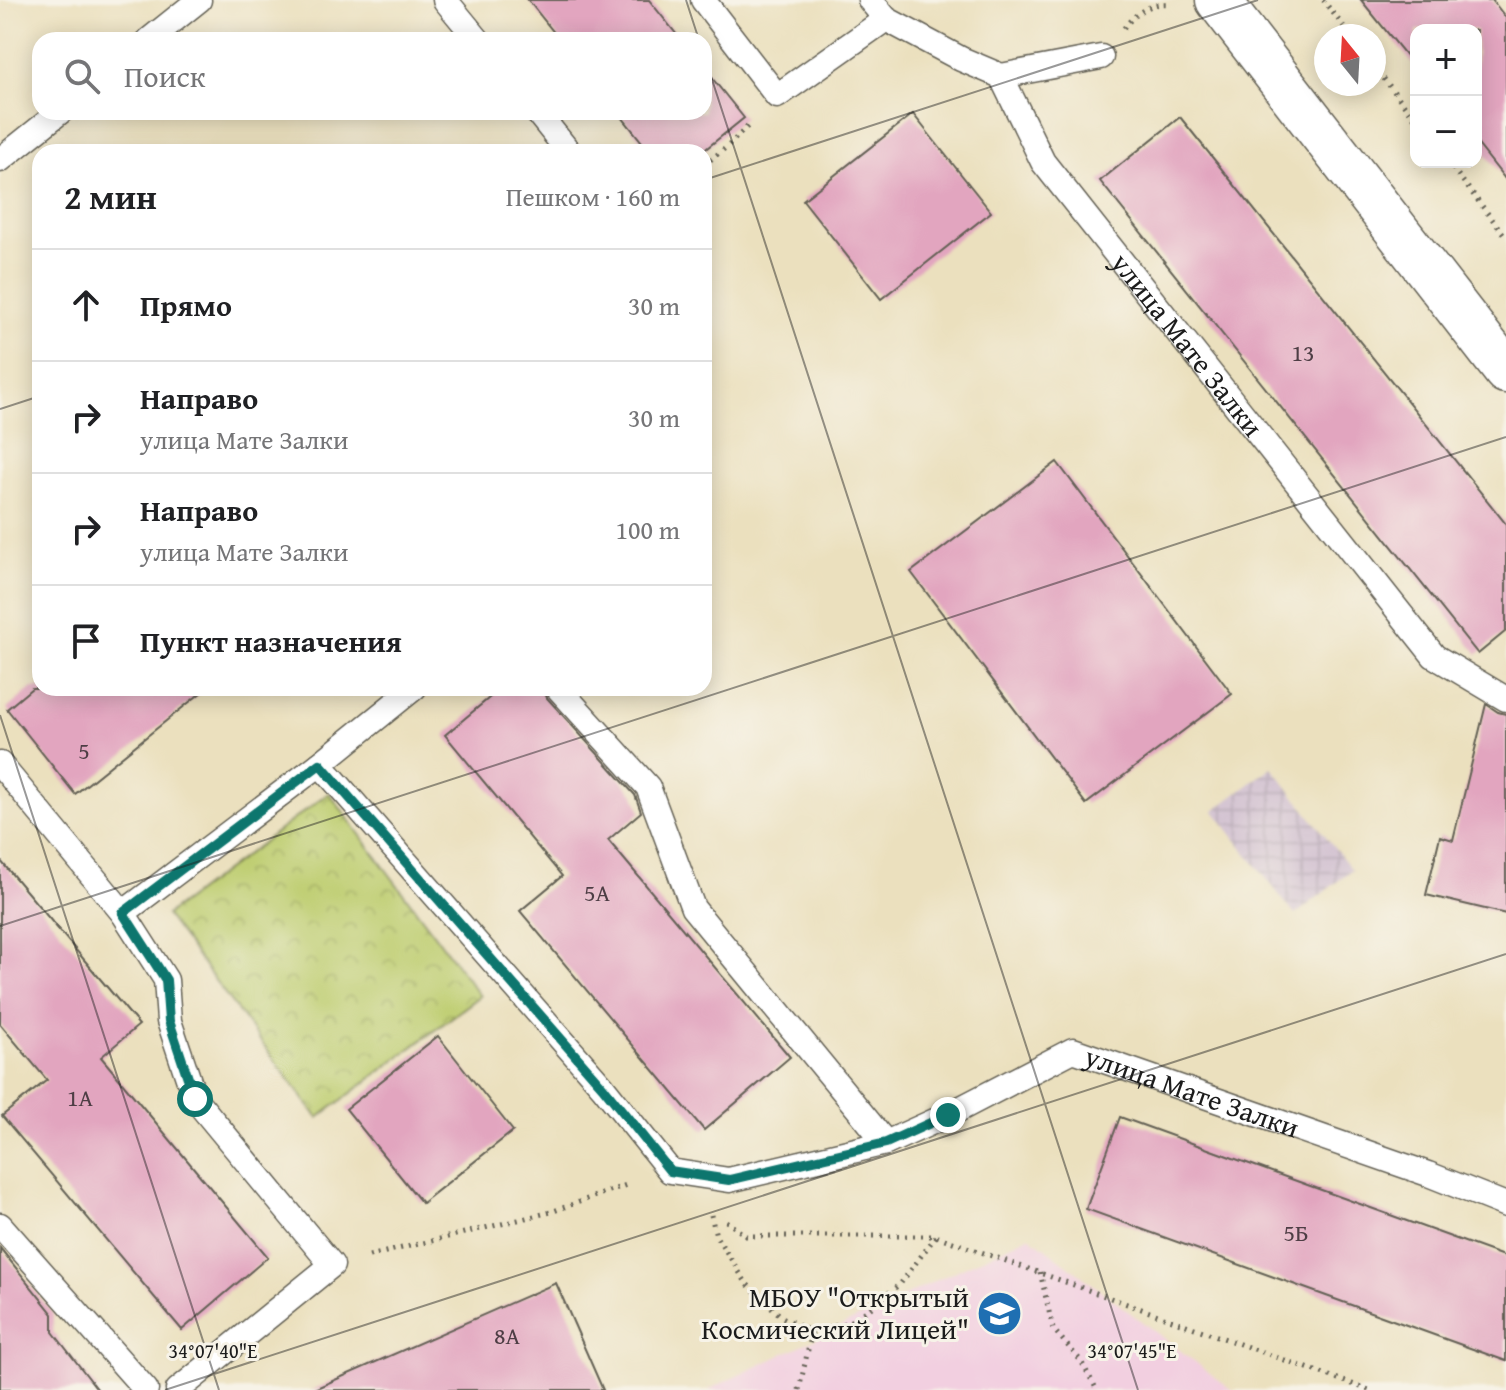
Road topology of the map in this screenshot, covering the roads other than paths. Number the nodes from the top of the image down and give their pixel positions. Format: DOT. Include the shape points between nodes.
graph roads {
  1 [pos="199,0"];
  2 [pos="445,0"];
  3 [pos="703,0"];
  4 [pos="1218,0"];
  5 [pos="878,10"];
  6 [pos="159,32"];
  7 [pos="471,32"];
  8 [pos="1101,57"];
  9 [pos="1001,76"];
  10 [pos="50,120"];
  11 [pos="543,120"];
  12 [pos="563,144"];
  13 [pos="0,160"];
  14 [pos="1506,371"];
  15 [pos="404,696"];
  16 [pos="565,696"];
  17 [pos="1506,699"];
  18 [pos="0,764"];
  19 [pos="320,764"];
  20 [pos="123,913"];
  21 [pos="886,1143"];
  22 [pos="1506,1205"];
  23 [pos="0,1225"];
  24 [pos="146,1390"];
  25 [pos="178,1390"];
  1 -- 6 [label="lane"];
  2 -- 7 [label="lane"];
  3 -- 5 [label="lane" via="777,96"];
  4 -- 14 [label="street"];
  5 -- 9 [label="lane"];
  8 -- 9 [label="lane"];
  9 -- 17 [label="lane, улица Мате Залки" via="1043,162 1434,656"];
  10 -- 13 [label="lane"];
  11 -- 12 [label="lane"];
  15 -- 19 [label="lane"];
  16 -- 21 [label="lane" via="648,787 693,908"];
  18 -- 20 [label="lane"];
  19 -- 20 [label="lane"];
  19 -- 21 [label="lane, улица Мате Залки" via="670,1171 729,1180"];
  20 -- 25 [label="lane" via="166,980 169,1021 195,1099 332,1265"];
  21 -- 22 [label="lane, улица Мате Залки" via="1073,1050"];
  23 -- 24 [label="lane"];
}
